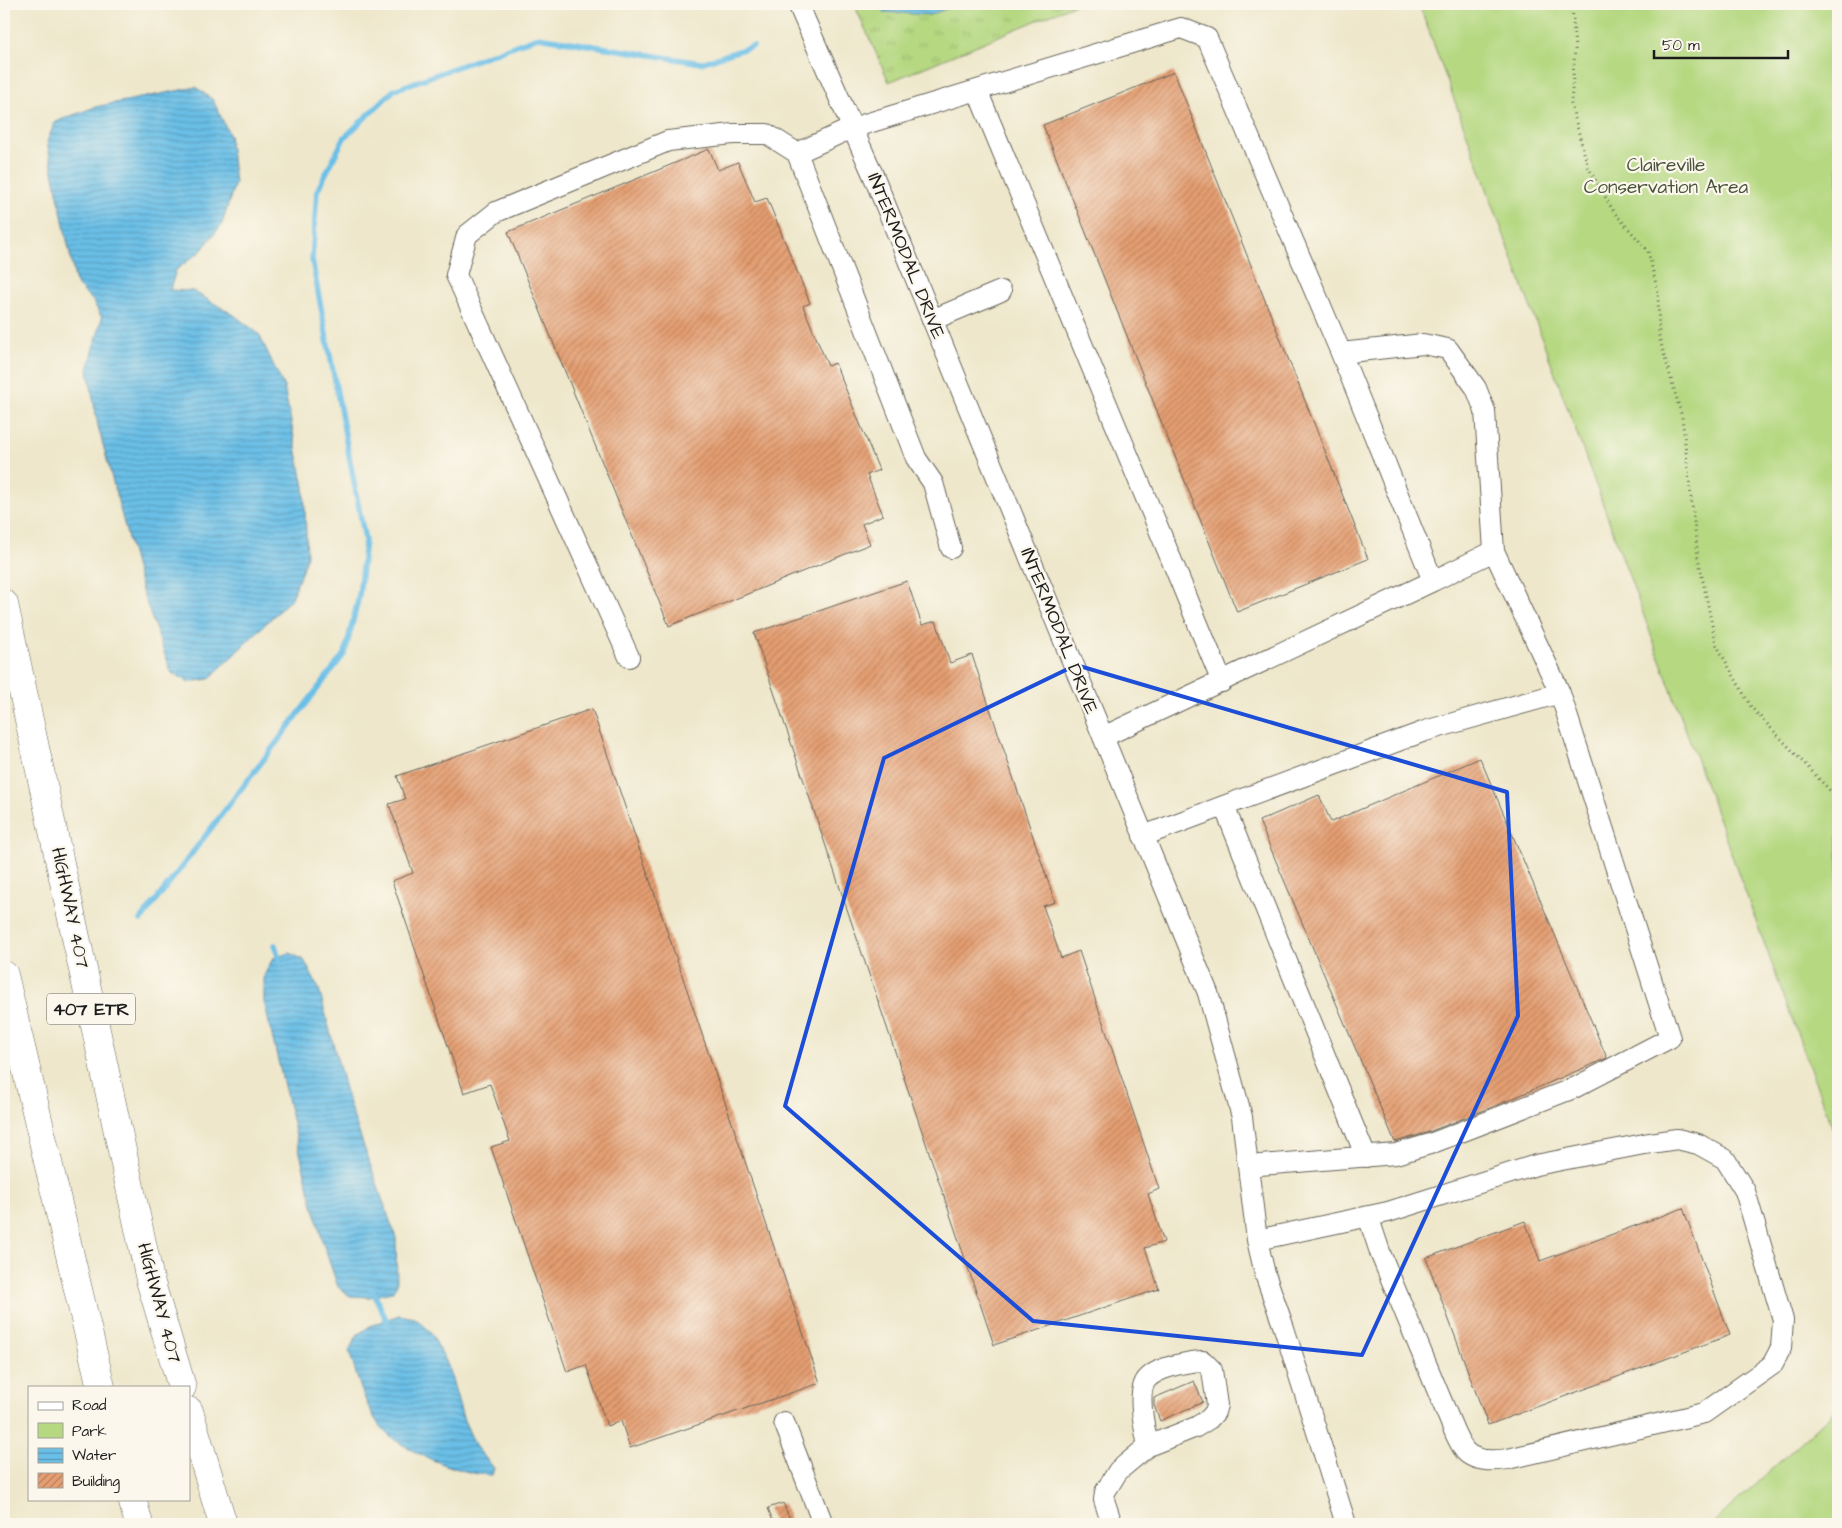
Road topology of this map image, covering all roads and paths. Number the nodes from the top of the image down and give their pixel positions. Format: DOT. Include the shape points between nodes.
graph roads {
  1 [pos="798,4"];
  2 [pos="1572,4"];
  3 [pos="977,90"];
  4 [pos="852,128"];
  5 [pos="797,153"];
  6 [pos="1001,291"];
  7 [pos="932,320"];
  8 [pos="1341,353"];
  9 [pos="952,548"];
  10 [pos="1494,551"];
  11 [pos="1433,581"];
  12 [pos="4,604"];
  13 [pos="629,657"];
  14 [pos="1222,682"];
  15 [pos="1560,693"];
  16 [pos="1103,737"];
  17 [pos="1838,799"];
  18 [pos="1224,806"];
  19 [pos="1143,836"];
  20 [pos="4,975"];
  21 [pos="1366,1157"];
  22 [pos="1248,1166"];
  23 [pos="1368,1216"];
  24 [pos="1257,1240"];
  25 [pos="101,1386"];
  26 [pos="182,1386"];
  27 [pos="190,1414"];
  28 [pos="784,1422"];
  29 [pos="1148,1446"];
  30 [pos="132,1500"];
  31 [pos="139,1524"];
  32 [pos="222,1524"];
  33 [pos="823,1524"];
  34 [pos="1112,1524"];
  35 [pos="1346,1524"];
  1 -- 4 [label="street, INTERMODAL DRIVE"];
  2 -- 17 [label="path" via="1575,49 1570,104 1588,167 1614,212 1648,251 1658,292 1659,336 1682,417 1698,557 1716,644 1751,707"];
  3 -- 4 [label="street"];
  3 -- 8 [label="street" via="1181,28 1208,38"];
  3 -- 14 [label="street"];
  4 -- 5 [label="street"];
  4 -- 7 [label="street, INTERMODAL DRIVE"];
  5 -- 9 [label="street" via="916,458 933,483"];
  5 -- 13 [label="street" via="767,134 668,141 496,212 467,235 456,275"];
  6 -- 7 [label="street"];
  7 -- 16 [label="street, INTERMODAL DRIVE"];
  8 -- 10 [label="street" via="1423,344 1448,349 1476,388 1485,411"];
  8 -- 11 [label="street"];
  10 -- 11 [label="street"];
  10 -- 15 [label="street"];
  11 -- 14 [label="street"];
  12 -- 26 [label="highway, HIGHWAY 407 / 407 ETR" via="150,1280"];
  14 -- 16 [label="street"];
  15 -- 18 [label="street" via="1424,730"];
  15 -- 21 [label="street" via="1670,1038 1574,1088 1430,1144 1396,1154"];
  16 -- 19 [label="street, INTERMODAL DRIVE"];
  18 -- 19 [label="street"];
  18 -- 21 [label="street"];
  19 -- 22 [label="street, INTERMODAL DRIVE" via="1208,993 1242,1117"];
  20 -- 25 [label="highway"];
  21 -- 22 [label="street"];
  22 -- 24 [label="street, INTERMODAL DRIVE"];
  23 -- 23 [label="street" via="1536,1165 1677,1139 1698,1144 1725,1159 1745,1191 1783,1320 1781,1348 1772,1365 1704,1413 1508,1459 1481,1459 1467,1453 1455,1434"];
  23 -- 24 [label="street"];
  24 -- 35 [label="street, INTERMODAL DRIVE" via="1265,1274"];
  27 -- 32 [label="highway"];
  28 -- 33 [label="street"];
  29 -- 29 [label="street" via="1142,1402 1147,1378 1161,1369 1203,1361 1212,1370 1215,1412 1196,1427"];
  29 -- 34 [label="street" via="1118,1471 1105,1492 1104,1500"];
  30 -- 31 [label="highway"];
}
